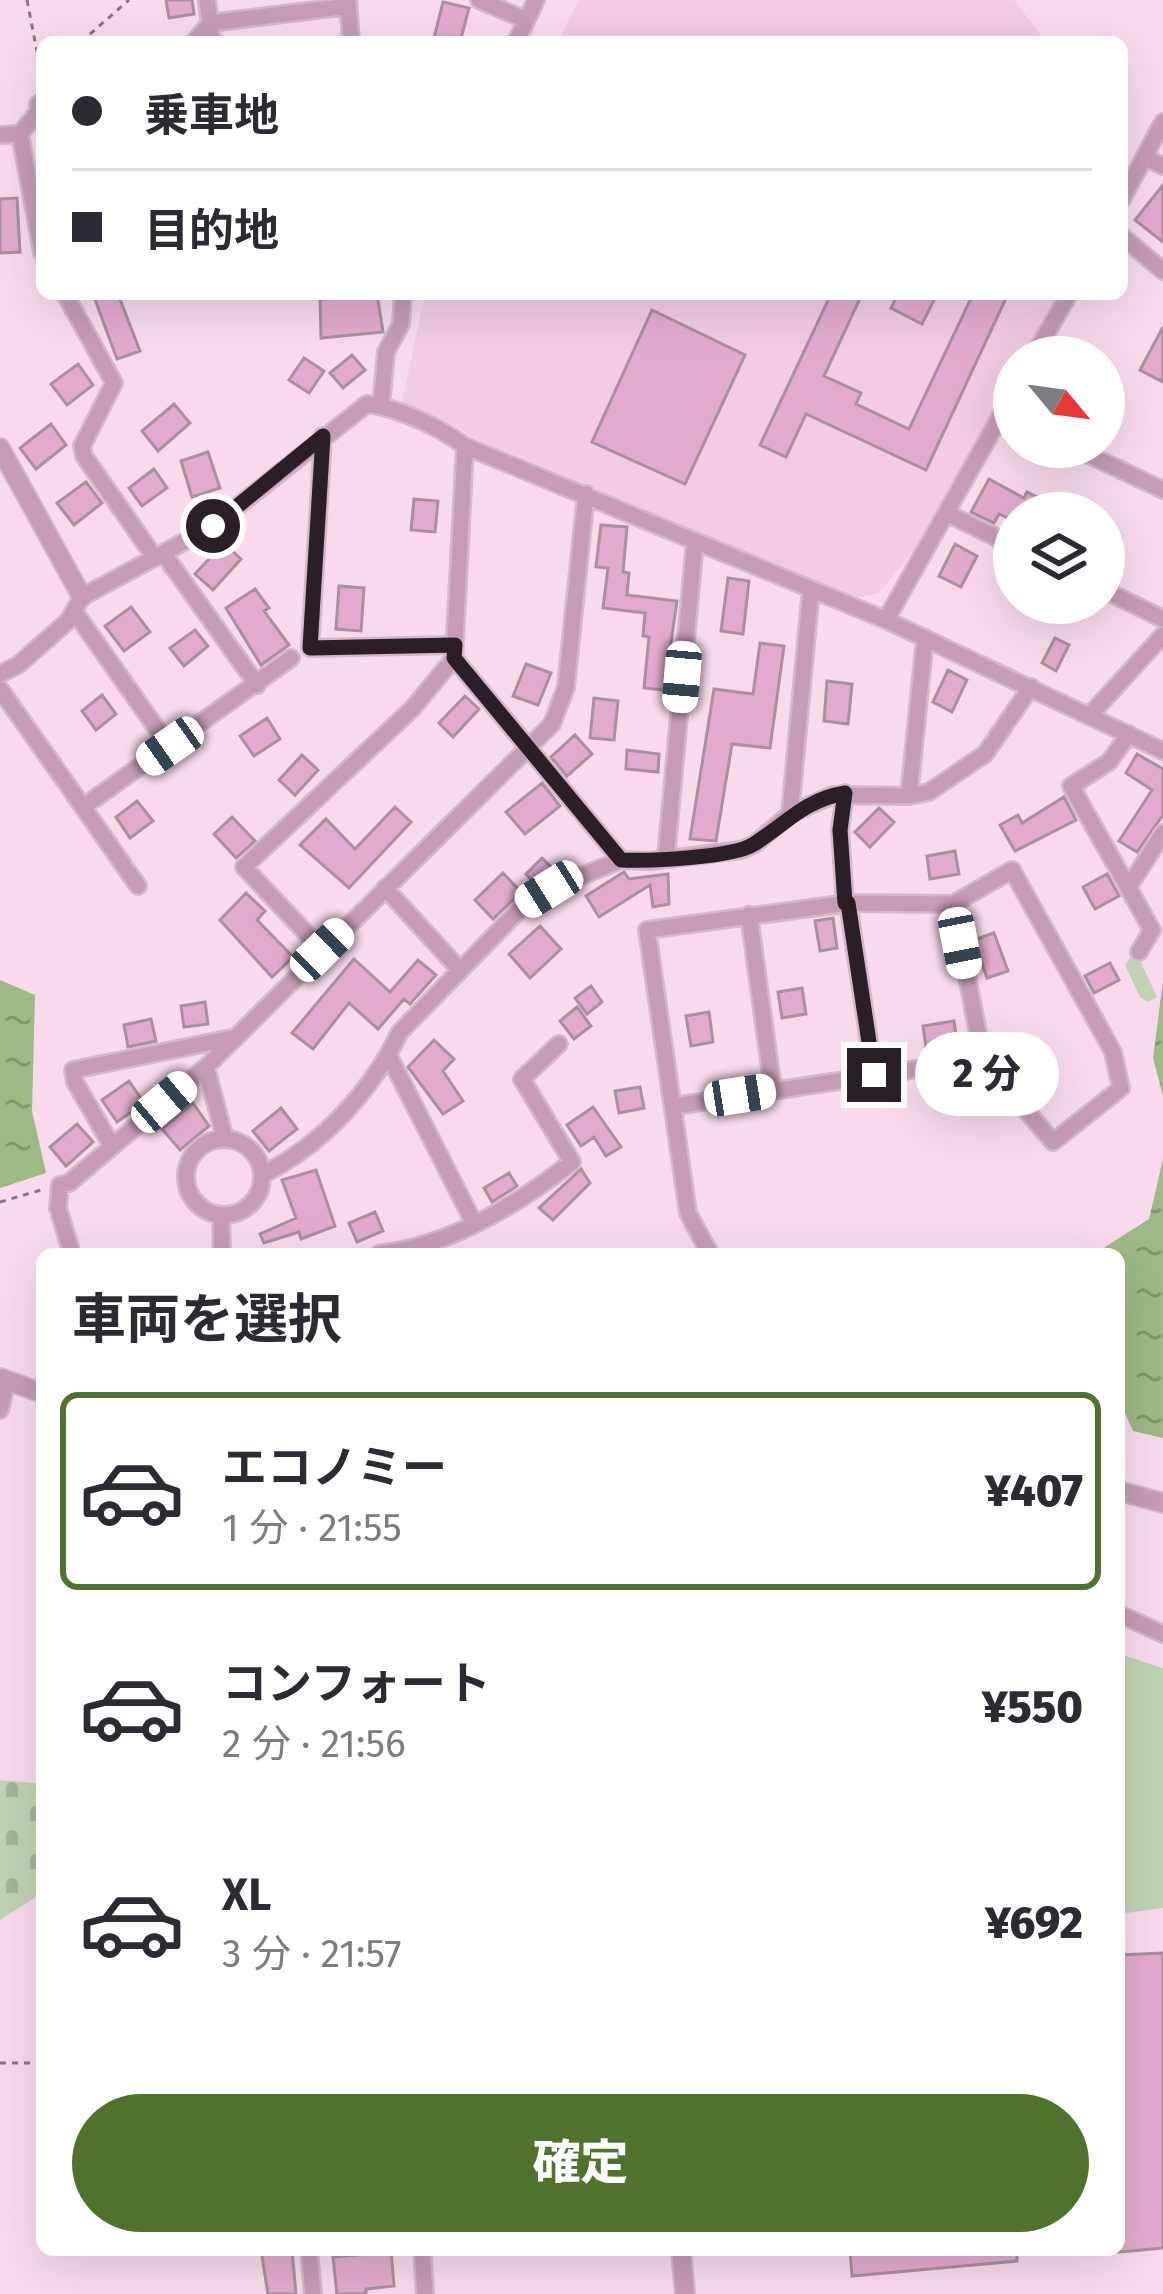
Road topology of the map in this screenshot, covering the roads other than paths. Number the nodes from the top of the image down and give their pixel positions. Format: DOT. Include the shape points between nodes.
graph roads {
  1 [pos="207,0"];
  2 [pos="479,0"];
  3 [pos="536,0"];
  4 [pos="348,3"];
  5 [pos="526,20"];
  6 [pos="210,23"];
  7 [pos="199,36"];
  8 [pos="211,36"];
  9 [pos="351,36"];
  10 [pos="519,36"];
  11 [pos="36,114"];
  12 [pos="1163,122"];
  13 [pos="20,134"];
  14 [pos="0,135"];
  15 [pos="1146,158"];
  16 [pos="1163,166"];
  17 [pos="1128,189"];
  18 [pos="36,220"];
  19 [pos="1128,241"];
  20 [pos="1163,272"];
  21 [pos="68,300"];
  22 [pos="402,300"];
  23 [pos="1066,300"];
  24 [pos="1046,336"];
  25 [pos="381,406"];
  26 [pos="323,436"];
  27 [pos="993,439"];
  28 [pos="465,446"];
  29 [pos="0,448"];
  30 [pos="1116,468"];
  31 [pos="1163,490"];
  32 [pos="586,494"];
  33 [pos="946,513"];
  34 [pos="993,536"];
  35 [pos="695,541"];
  36 [pos="159,556"];
  37 [pos="812,589"];
  38 [pos="1125,601"];
  39 [pos="78,604"];
  40 [pos="886,620"];
  41 [pos="1163,620"];
  42 [pos="1163,635"];
  43 [pos="925,638"];
  44 [pos="455,651"];
  45 [pos="291,658"];
  46 [pos="0,674"];
  47 [pos="257,685"];
  48 [pos="1030,687"];
  49 [pos="0,689"];
  50 [pos="1090,715"];
  51 [pos="1129,734"];
  52 [pos="170,746"];
  53 [pos="526,748"];
  54 [pos="1163,751"];
  55 [pos="845,793"];
  56 [pos="909,796"];
  57 [pos="83,807"];
  58 [pos="790,814"];
  59 [pos="1163,833"];
  60 [pos="666,859"];
  61 [pos="621,860"];
  62 [pos="138,886"];
  63 [pos="385,888"];
  64 [pos="1128,888"];
  65 [pos="847,903"];
  66 [pos="953,904"];
  67 [pos="749,915"];
  68 [pos="322,950"];
  69 [pos="1139,952"];
  70 [pos="459,969"];
  71 [pos="235,1038"];
  72 [pos="560,1044"];
  73 [pos="388,1056"];
  74 [pos="983,1059"];
  75 [pos="206,1067"];
  76 [pos="874,1075"];
  77 [pos="773,1090"];
  78 [pos="675,1106"];
  79 [pos="225,1139"];
  80 [pos="112,1146"];
  81 [pos="262,1175"];
  82 [pos="221,1215"];
  83 [pos="474,1223"];
  84 [pos="70,1248"];
  85 [pos="222,1248"];
  86 [pos="413,1248"];
  87 [pos="707,1248"];
  88 [pos="4,1379"];
  89 [pos="36,1391"];
  90 [pos="0,1411"];
  91 [pos="1125,1493"];
  92 [pos="1163,1503"];
  93 [pos="1125,1617"];
  94 [pos="1163,1634"];
  95 [pos="310,2256"];
  96 [pos="422,2256"];
  97 [pos="682,2256"];
  98 [pos="313,2294"];
  99 [pos="425,2294"];
  100 [pos="685,2294"];
  1 -- 6 [label="street"];
  2 -- 5 [label="street"];
  3 -- 5 [label="street"];
  4 -- 6 [label="street"];
  4 -- 9 [label="street"];
  5 -- 10 [label="street"];
  6 -- 7 [label="street"];
  6 -- 8 [label="street"];
  11 -- 13 [label="street"];
  12 -- 15 [label="street"];
  13 -- 14 [label="street"];
  13 -- 18 [label="street"];
  15 -- 16 [label="street"];
  15 -- 17 [label="street"];
  19 -- 20 [label="street"];
  21 -- 36 [label="street" via="114,383 84,456"];
  22 -- 25 [label="street"];
  23 -- 24 [label="street"];
  25 -- 26 [label="street" via="367,404"];
  25 -- 28 [label="street"];
  26 -- 36 [label="street" via="213,526"];
  26 -- 44 [label="street" via="310,648"];
  27 -- 33 [label="street"];
  28 -- 32 [label="street"];
  28 -- 44 [label="street"];
  29 -- 39 [label="street"];
  30 -- 31 [label="street"];
  32 -- 35 [label="street"];
  32 -- 53 [label="street" via="564,699"];
  33 -- 34 [label="street"];
  33 -- 40 [label="street"];
  35 -- 37 [label="street"];
  35 -- 60 [label="street"];
  36 -- 39 [label="street"];
  36 -- 47 [label="street"];
  37 -- 40 [label="street"];
  37 -- 58 [label="street"];
  38 -- 41 [label="street"];
  39 -- 46 [label="street"];
  39 -- 52 [label="street"];
  40 -- 43 [label="street"];
  42 -- 50 [label="street"];
  43 -- 48 [label="street"];
  43 -- 56 [label="street"];
  44 -- 53 [label="street"];
  44 -- 68 [label="street" via="412,708 244,866"];
  45 -- 47 [label="street"];
  47 -- 52 [label="street"];
  48 -- 50 [label="street"];
  48 -- 56 [label="street" via="985,754 929,792"];
  49 -- 57 [label="street"];
  50 -- 51 [label="street"];
  51 -- 54 [label="street"];
  51 -- 64 [label="street" via="1109,762 1071,786"];
  52 -- 57 [label="street"];
  53 -- 61 [label="street"];
  53 -- 63 [label="street"];
  55 -- 56 [label="street"];
  55 -- 58 [label="street"];
  55 -- 65 [label="street"];
  57 -- 62 [label="street"];
  58 -- 60 [label="street" via="741,850"];
  59 -- 64 [label="street"];
  60 -- 61 [label="street"];
  61 -- 70 [label="street" via="524,904"];
  63 -- 68 [label="street"];
  63 -- 70 [label="street"];
  64 -- 69 [label="street" via="1152,930"];
  65 -- 66 [label="street"];
  65 -- 67 [label="street"];
  65 -- 76 [label="street"];
  66 -- 74 [label="street"];
  66 -- 74 [label="street" via="1012,870 1113,1052 1121,1088 1053,1142"];
  67 -- 77 [label="street"];
  67 -- 78 [label="street" via="647,929"];
  68 -- 71 [label="street"];
  70 -- 73 [label="street"];
  71 -- 75 [label="street"];
  71 -- 80 [label="street" via="73,1070"];
  72 -- 83 [label="street" via="522,1079 572,1162"];
  73 -- 81 [label="street" via="339,1120"];
  73 -- 83 [label="street"];
  74 -- 76 [label="street"];
  75 -- 79 [label="street"];
  75 -- 80 [label="street"];
  76 -- 77 [label="street"];
  77 -- 78 [label="street"];
  78 -- 87 [label="street" via="688,1213"];
  79 -- 81 [label="street" via="252,1151"];
  79 -- 82 [label="street" via="195,1152 185,1176 201,1208"];
  80 -- 84 [label="street" via="60,1185"];
  81 -- 82 [label="street" via="247,1208"];
  82 -- 85 [label="street"];
  83 -- 86 [label="street"];
  88 -- 89 [label="street"];
  88 -- 90 [label="street"];
  91 -- 92 [label="street"];
  93 -- 94 [label="street"];
  95 -- 98 [label="street"];
  96 -- 99 [label="street"];
  97 -- 100 [label="street"];
}
